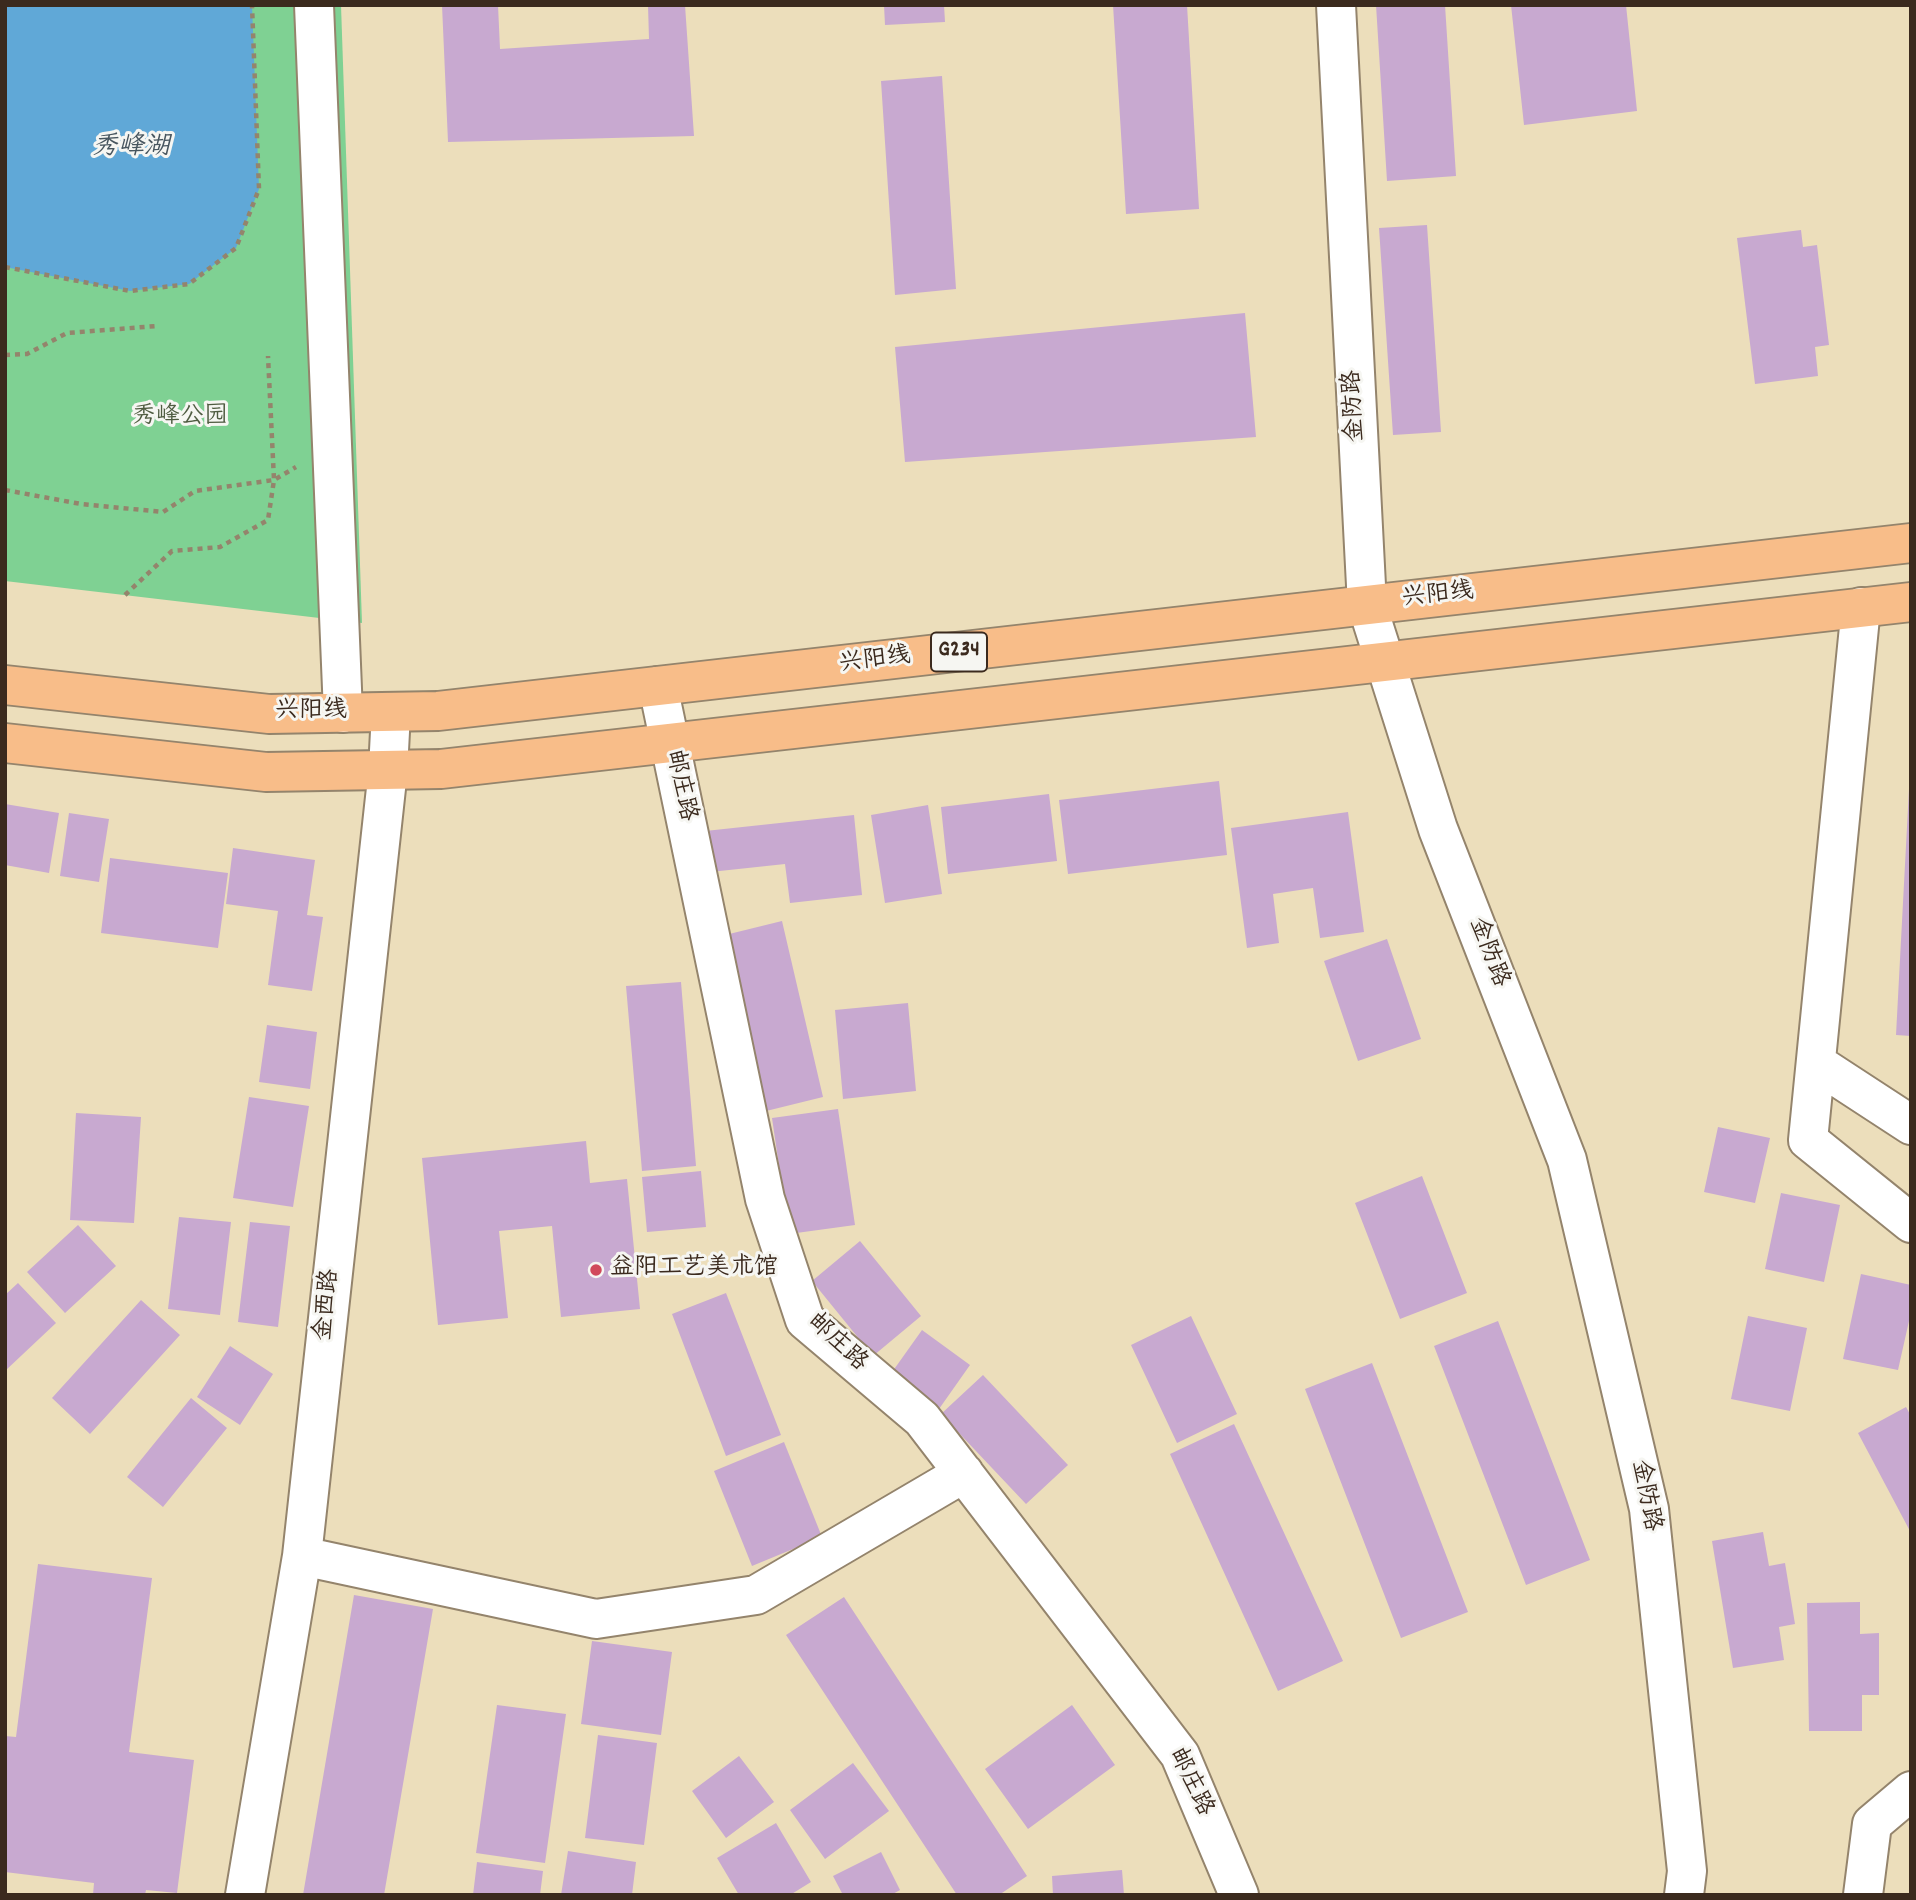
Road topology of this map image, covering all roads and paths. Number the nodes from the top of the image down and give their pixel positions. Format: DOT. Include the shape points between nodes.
graph roads {
  1 [pos="252,5"];
  2 [pos="314,5"];
  3 [pos="1336,5"];
  4 [pos="5,267"];
  5 [pos="158,326"];
  6 [pos="5,355"];
  7 [pos="268,356"];
  8 [pos="332,443"];
  9 [pos="274,480"];
  10 [pos="5,490"];
  11 [pos="1911,543"];
  12 [pos="124,595"];
  13 [pos="1911,602"];
  14 [pos="1367,605"];
  15 [pos="1861,607"];
  16 [pos="1384,662"];
  17 [pos="5,685"];
  18 [pos="658,686"];
  19 [pos="391,712"];
  20 [pos="344,713"];
  21 [pos="5,743"];
  22 [pos="670,743"];
  23 [pos="388,770"];
  24 [pos="1816,1063"];
  25 [pos="1911,1125"];
  26 [pos="1911,1223"];
  27 [pos="964,1474"];
  28 [pos="302,1556"];
  29 [pos="1911,1791"];
  30 [pos="245,1895"];
  31 [pos="1240,1895"];
  32 [pos="1684,1895"];
  33 [pos="1863,1895"];
  1 -- 4 [label="path" via="259,189 236,248 189,284 130,290"];
  2 -- 8 [label="street"];
  3 -- 14 [label="street, 金防路"];
  5 -- 6 [label="path" via="67,333 27,354"];
  7 -- 9 [label="path"];
  8 -- 9 [label="path"];
  8 -- 20 [label="street"];
  9 -- 10 [label="path" via="195,491 163,512"];
  9 -- 12 [label="path" via="268,520 220,547 172,551"];
  11 -- 14 [label="highway, 兴阳线 / G234"];
  13 -- 15 [label="highway, G234"];
  14 -- 16 [label="street, 金防路"];
  14 -- 18 [label="highway, 兴阳线 / G234"];
  15 -- 16 [label="highway, G234"];
  15 -- 24 [label="street"];
  16 -- 22 [label="highway, G234"];
  16 -- 32 [label="street, 金防路" via="1438,829 1567,1160 1649,1508 1687,1871"];
  17 -- 20 [label="highway, 兴阳线 / G234" via="269,714"];
  18 -- 19 [label="highway, 兴阳线 / G234" via="438,711"];
  18 -- 22 [label="street, 邮庄路"];
  19 -- 20 [label="highway, 兴阳线 / G234"];
  19 -- 23 [label="street, 金西路"];
  21 -- 23 [label="highway, G234" via="266,772"];
  22 -- 23 [label="highway, G234" via="441,769"];
  22 -- 27 [label="street, 邮庄路" via="765,1199 805,1320 922,1419"];
  23 -- 28 [label="street, 金西路"];
  24 -- 25 [label="street"];
  24 -- 26 [label="street" via="1808,1140"];
  27 -- 28 [label="street" via="756,1595 596,1619"];
  27 -- 31 [label="street, 邮庄路" via="1180,1755"];
  28 -- 30 [label="street, 金西路"];
  29 -- 33 [label="street" via="1872,1824"];
}
